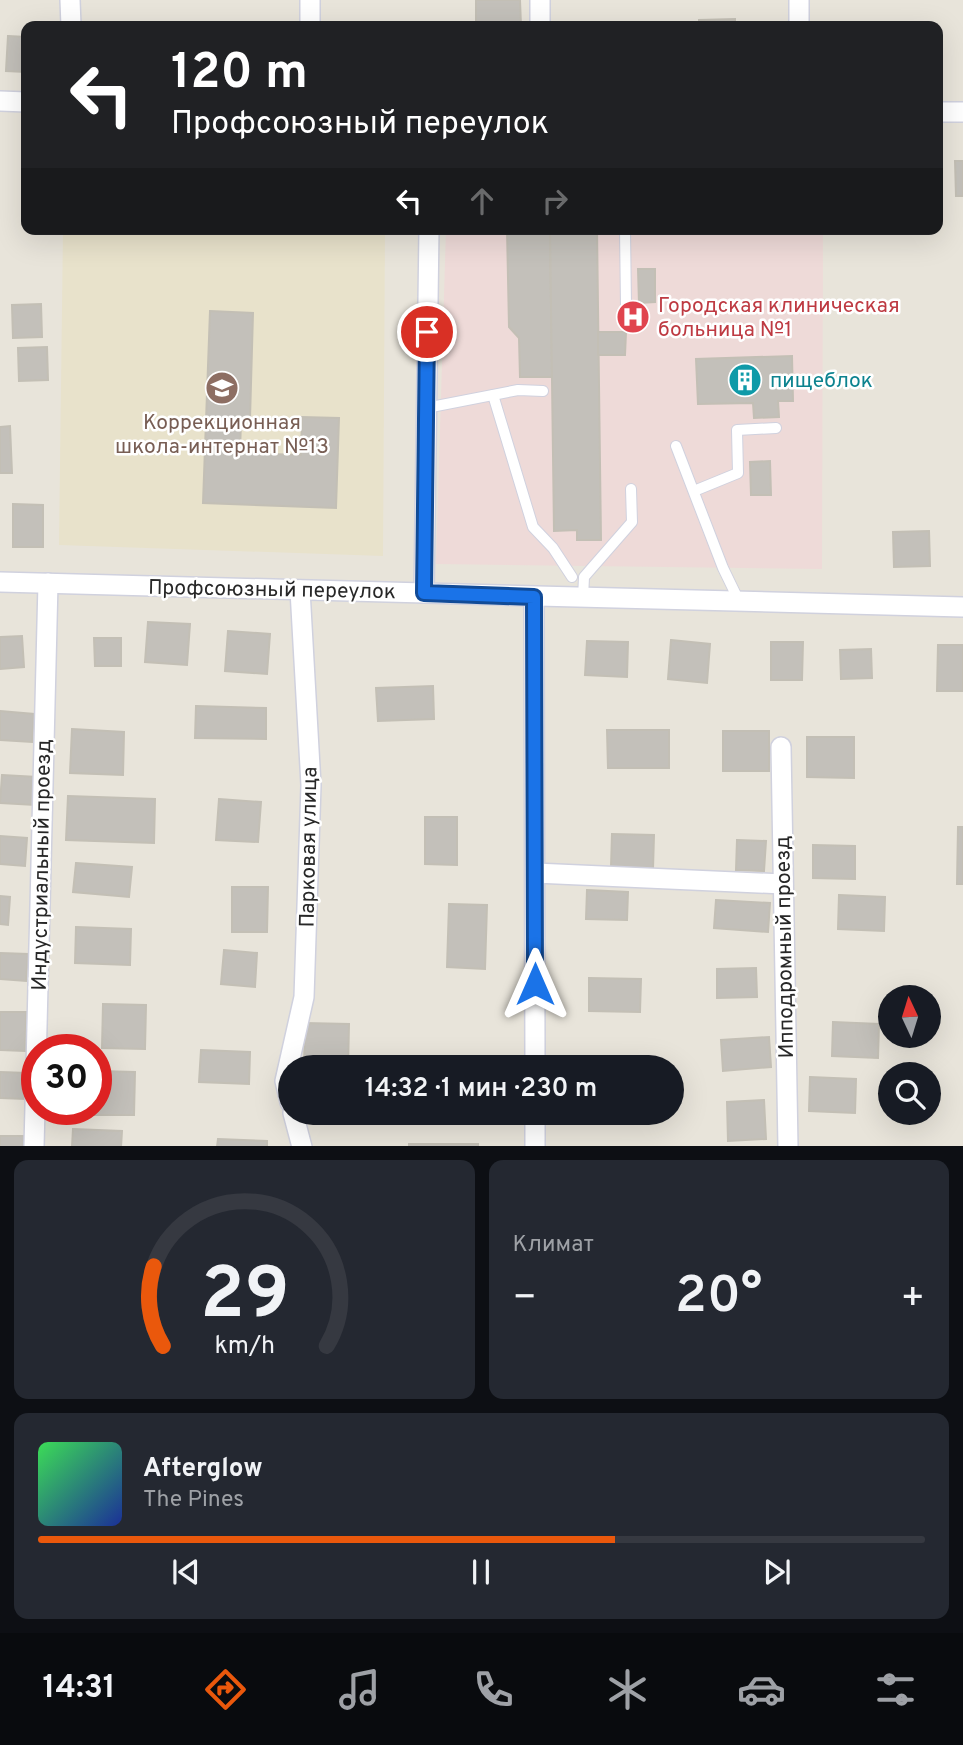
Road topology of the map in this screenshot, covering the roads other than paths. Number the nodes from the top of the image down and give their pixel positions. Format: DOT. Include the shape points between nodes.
graph roads {
  1 [pos="70,0"];
  2 [pos="310,0"];
  3 [pos="540,0"];
  4 [pos="799,0"];
  5 [pos="71,21"];
  6 [pos="310,21"];
  7 [pos="540,21"];
  8 [pos="799,21"];
  9 [pos="0,101"];
  10 [pos="21,102"];
  11 [pos="943,112"];
  12 [pos="963,112"];
  13 [pos="429,235"];
  14 [pos="625,235"];
  15 [pos="626,307"];
  16 [pos="543,391"];
  17 [pos="493,395"];
  18 [pos="426,408"];
  19 [pos="776,428"];
  20 [pos="676,446"];
  21 [pos="631,489"];
  22 [pos="694,491"];
  23 [pos="572,577"];
  24 [pos="0,582"];
  25 [pos="48,583"];
  26 [pos="300,590"];
  27 [pos="424,593"];
  28 [pos="534,597"];
  29 [pos="583,598"];
  30 [pos="739,602"];
  31 [pos="963,607"];
  32 [pos="781,747"];
  33 [pos="535,873"];
  34 [pos="783,884"];
  35 [pos="291,1055"];
  36 [pos="535,1055"];
  37 [pos="296,1125"];
  38 [pos="535,1125"];
  39 [pos="34,1146"];
  40 [pos="302,1146"];
  41 [pos="535,1146"];
  42 [pos="788,1146"];
  1 -- 5 [label="street"];
  2 -- 6 [label="street"];
  3 -- 7 [label="street"];
  4 -- 8 [label="street"];
  9 -- 10 [label="street"];
  11 -- 12 [label="street"];
  13 -- 18 [label="street"];
  14 -- 15 [label="lane"];
  16 -- 17 [label="lane"];
  17 -- 18 [label="lane"];
  17 -- 23 [label="lane" via="533,527"];
  18 -- 27 [label="street"];
  19 -- 22 [label="lane" via="737,430 738,473"];
  20 -- 22 [label="lane"];
  21 -- 29 [label="lane" via="632,522 584,577"];
  22 -- 30 [label="lane"];
  24 -- 25 [label="street, Профсоюзный переулок"];
  25 -- 26 [label="street, Профсоюзный переулок"];
  25 -- 39 [label="street, Индустриальный проезд"];
  26 -- 27 [label="street, Профсоюзный переулок"];
  26 -- 35 [label="street, Парковая улица" via="311,785 304,997"];
  27 -- 28 [label="street, Профсоюзный переулок"];
  28 -- 29 [label="street, Профсоюзный переулок"];
  28 -- 33 [label="street"];
  29 -- 30 [label="street, Профсоюзный переулок"];
  30 -- 31 [label="street, Профсоюзный переулок"];
  32 -- 34 [label="street, Ипподромный проезд"];
  33 -- 34 [label="street"];
  33 -- 36 [label="street"];
  34 -- 42 [label="street, Ипподромный проезд"];
  37 -- 40 [label="street"];
  38 -- 41 [label="street"];
}
